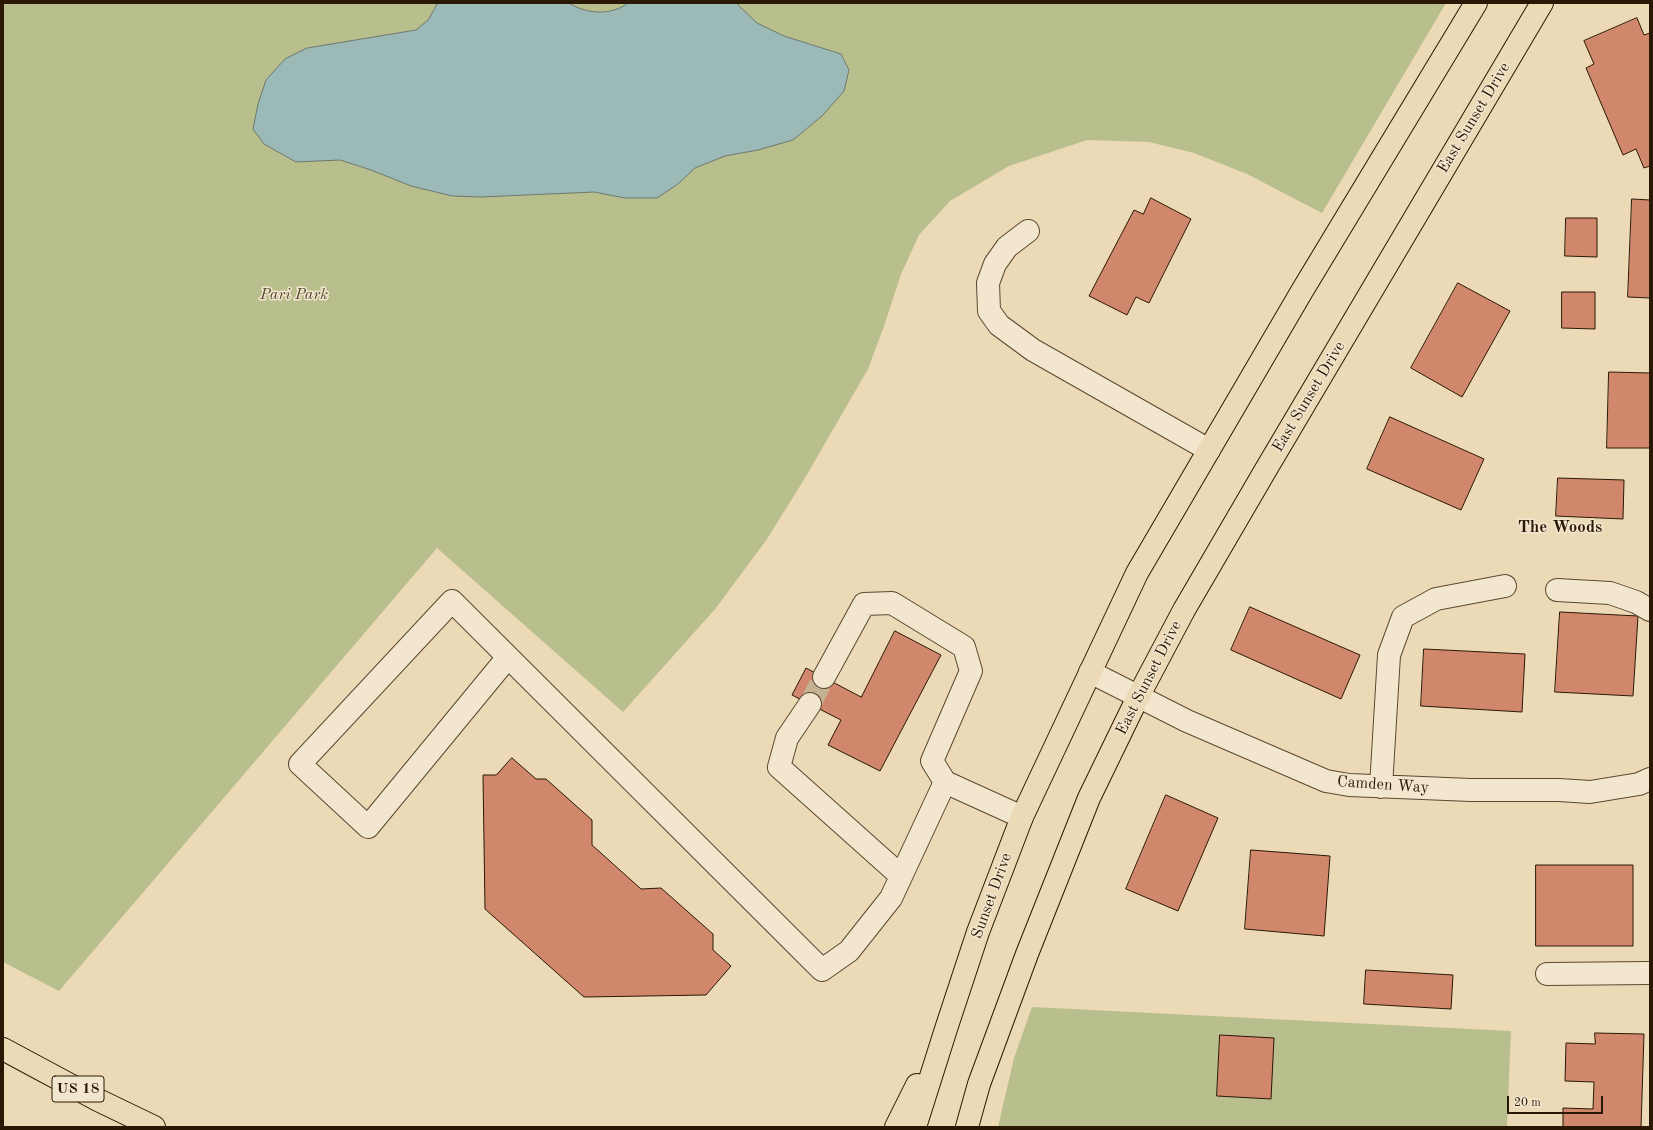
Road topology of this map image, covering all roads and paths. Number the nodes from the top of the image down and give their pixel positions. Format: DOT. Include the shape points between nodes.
graph roads {
  1 [pos="1476,3"];
  2 [pos="1542,3"];
  3 [pos="1028,231"];
  4 [pos="1209,450"];
  5 [pos="1505,586"];
  6 [pos="1557,590"];
  7 [pos="1650,610"];
  8 [pos="508,657"];
  9 [pos="1090,672"];
  10 [pos="824,677"];
  11 [pos="1138,697"];
  12 [pos="810,704"];
  13 [pos="1649,781"];
  14 [pos="945,782"];
  15 [pos="1381,786"];
  16 [pos="1022,817"];
  17 [pos="902,876"];
  18 [pos="1650,973"];
  19 [pos="1547,974"];
  20 [pos="946,1029"];
  21 [pos="3,1049"];
  22 [pos="154,1127"];
  23 [pos="896,1127"];
  24 [pos="915,1127"];
  25 [pos="967,1127"];
  1 -- 4 [label="main road"];
  2 -- 11 [label="main road, East Sunset Drive" via="1257,484 1184,610"];
  3 -- 4 [label="street" via="1007,247 995,264 988,283 989,311 999,325 1033,350"];
  4 -- 9 [label="main road" via="1137,573"];
  5 -- 15 [label="street" via="1436,599 1403,617 1389,655"];
  6 -- 7 [label="street" via="1610,593"];
  8 -- 8 [label="street" via="452,601 300,764 368,827"];
  8 -- 17 [label="street" via="822,970 849,951 891,898"];
  9 -- 11 [label="street, Camden Way"];
  9 -- 16 [label="main road, Sunset Drive"];
  10 -- 14 [label="street" via="864,604 892,604 964,647 971,671 932,762"];
  11 -- 15 [label="street, Camden Way" via="1326,781"];
  11 -- 25 [label="main road, East Sunset Drive" via="1089,798 1024,961 979,1084"];
  12 -- 17 [label="street" via="787,738 779,767"];
  13 -- 15 [label="street, Camden Way" via="1590,792"];
  14 -- 16 [label="street"];
  14 -- 17 [label="street"];
  16 -- 20 [label="main road, Sunset Drive" via="978,932"];
  18 -- 19 [label="street"];
  20 -- 23 [label="main road"];
  20 -- 24 [label="main road, Sunset Drive"];
  21 -- 22 [label="main road, US 18"];
}
